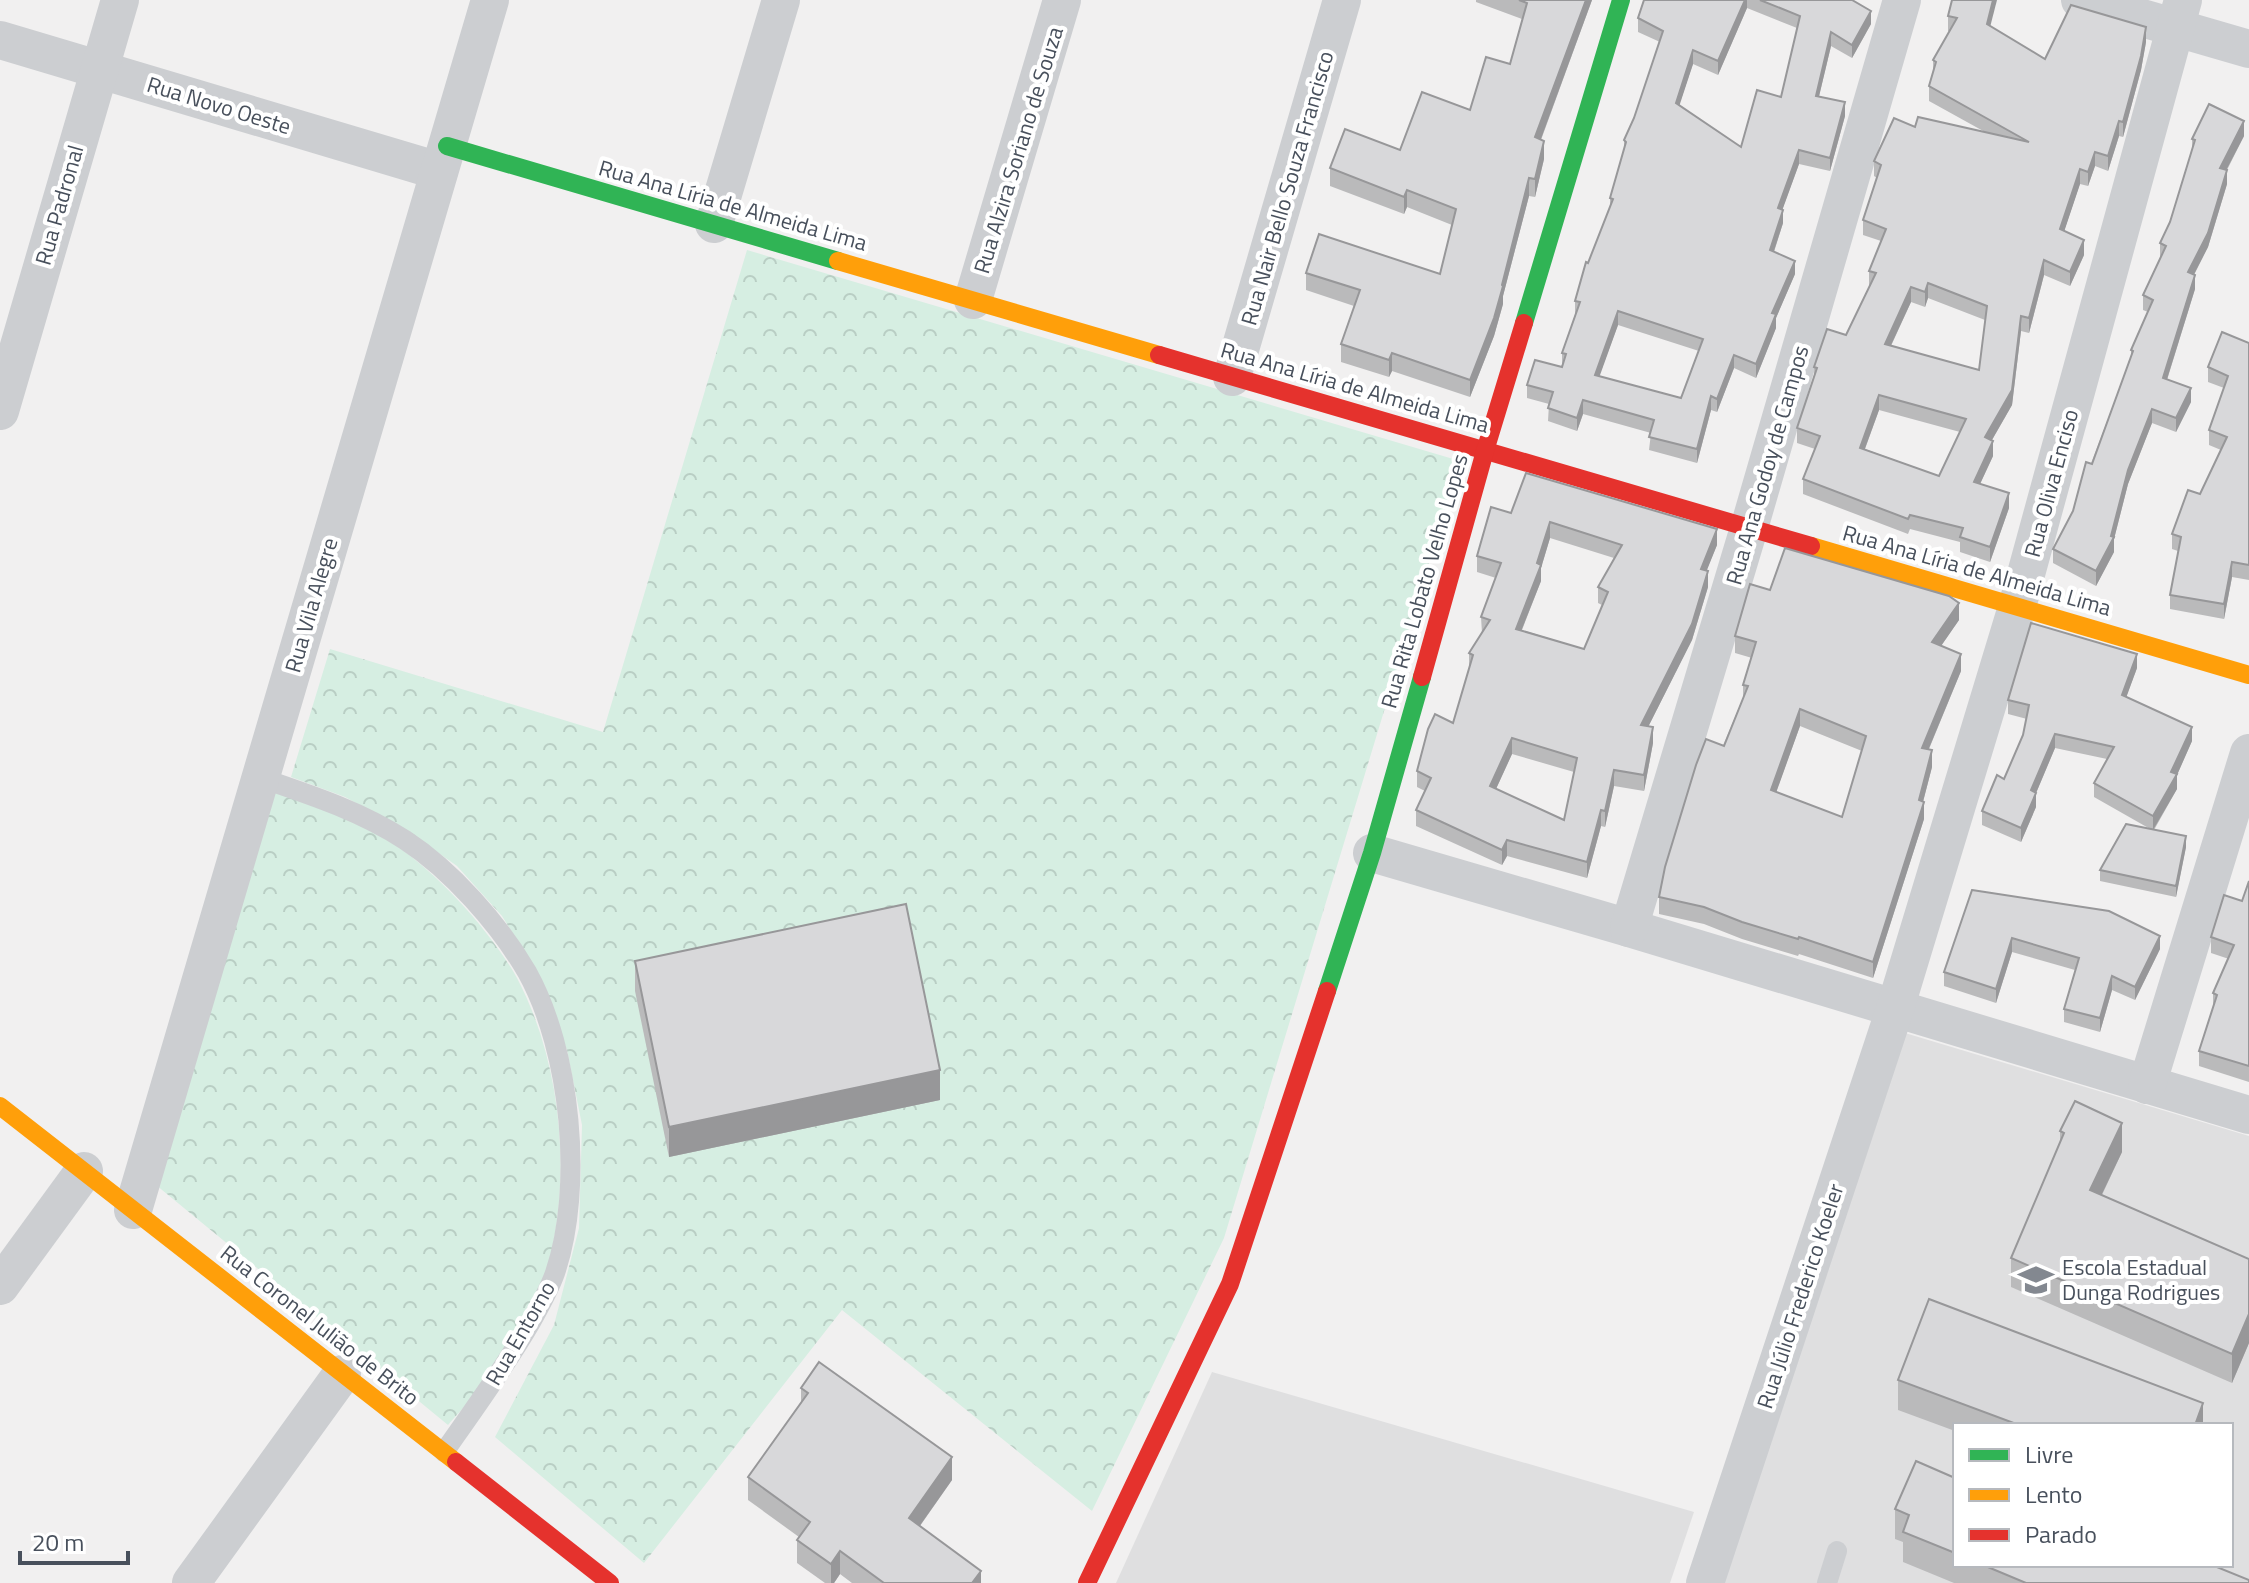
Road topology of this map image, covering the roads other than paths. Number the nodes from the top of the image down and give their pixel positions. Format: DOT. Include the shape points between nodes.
graph roads {
  1 [pos="120,0"];
  2 [pos="490,0"];
  3 [pos="781,0"];
  4 [pos="1062,0"];
  5 [pos="1342,0"];
  6 [pos="1621,0"];
  7 [pos="1902,0"];
  8 [pos="2080,0"];
  9 [pos="2179,14"];
  10 [pos="0,40"];
  11 [pos="2249,49"];
  12 [pos="99,70"];
  13 [pos="443,158"];
  14 [pos="714,224"];
  15 [pos="973,300"];
  16 [pos="1232,377"];
  17 [pos="0,411"];
  18 [pos="1485,451"];
  19 [pos="1749,528"];
  20 [pos="2017,607"];
  21 [pos="2249,675"];
  22 [pos="2249,753"];
  23 [pos="261,778"];
  24 [pos="1372,853"];
  25 [pos="1629,928"];
  26 [pos="1895,1009"];
  27 [pos="2147,1085"];
  28 [pos="0,1106"];
  29 [pos="2249,1115"];
  30 [pos="84,1171"];
  31 [pos="133,1210"];
  32 [pos="0,1286"];
  33 [pos="342,1374"];
  34 [pos="444,1452"];
  35 [pos="1837,1551"];
  36 [pos="191,1583"];
  37 [pos="610,1583"];
  38 [pos="1087,1583"];
  39 [pos="1705,1583"];
  40 [pos="1827,1583"];
  1 -- 12 [label="street, Rua Padronal"];
  2 -- 13 [label="street, Rua Vila Alegre"];
  3 -- 14 [label="street"];
  4 -- 15 [label="street, Rua Alzira Soriano de Souza"];
  5 -- 16 [label="street, Rua Nair Bello Souza Francisco"];
  6 -- 18 [label="street, Rua Rita Lobato Velho Lopes"];
  7 -- 19 [label="street, Rua Ana Godoy de Campos"];
  8 -- 9 [label="street"];
  9 -- 11 [label="street"];
  9 -- 20 [label="street, Rua Oliva Enciso"];
  10 -- 12 [label="street, Rua Novo Oeste"];
  12 -- 13 [label="street, Rua Novo Oeste"];
  12 -- 17 [label="street, Rua Padronal"];
  13 -- 14 [label="street, Rua Ana Líria de Almeida Lima"];
  13 -- 23 [label="street, Rua Vila Alegre"];
  14 -- 15 [label="street, Rua Ana Líria de Almeida Lima"];
  15 -- 16 [label="street, Rua Ana Líria de Almeida Lima"];
  16 -- 18 [label="street, Rua Ana Líria de Almeida Lima"];
  18 -- 19 [label="street, Rua Ana Líria de Almeida Lima"];
  18 -- 24 [label="street, Rua Rita Lobato Velho Lopes"];
  19 -- 20 [label="street, Rua Ana Líria de Almeida Lima"];
  19 -- 25 [label="street, Rua Ana Godoy de Campos"];
  20 -- 21 [label="street, Rua Ana Líria de Almeida Lima"];
  20 -- 26 [label="street, Rua Oliva Enciso"];
  22 -- 27 [label="street"];
  23 -- 31 [label="street, Rua Vila Alegre"];
  23 -- 34 [label="lane, Rua Entorno" via="376,822 454,879 527,973 563,1073 571,1171 556,1272 518,1344"];
  24 -- 25 [label="street"];
  24 -- 38 [label="street, Rua Rita Lobato Velho Lopes" via="1230,1284"];
  25 -- 26 [label="street"];
  26 -- 27 [label="street"];
  26 -- 39 [label="street, Rua Júlio Frederico Koeler"];
  27 -- 29 [label="street"];
  28 -- 30 [label="street, Rua Coronel Julião de Brito"];
  30 -- 31 [label="street, Rua Coronel Julião de Brito"];
  30 -- 32 [label="street"];
  31 -- 33 [label="street, Rua Coronel Julião de Brito"];
  33 -- 34 [label="street, Rua Coronel Julião de Brito"];
  33 -- 36 [label="street"];
  34 -- 37 [label="street, Rua Coronel Julião de Brito"];
  35 -- 40 [label="lane"];
}
